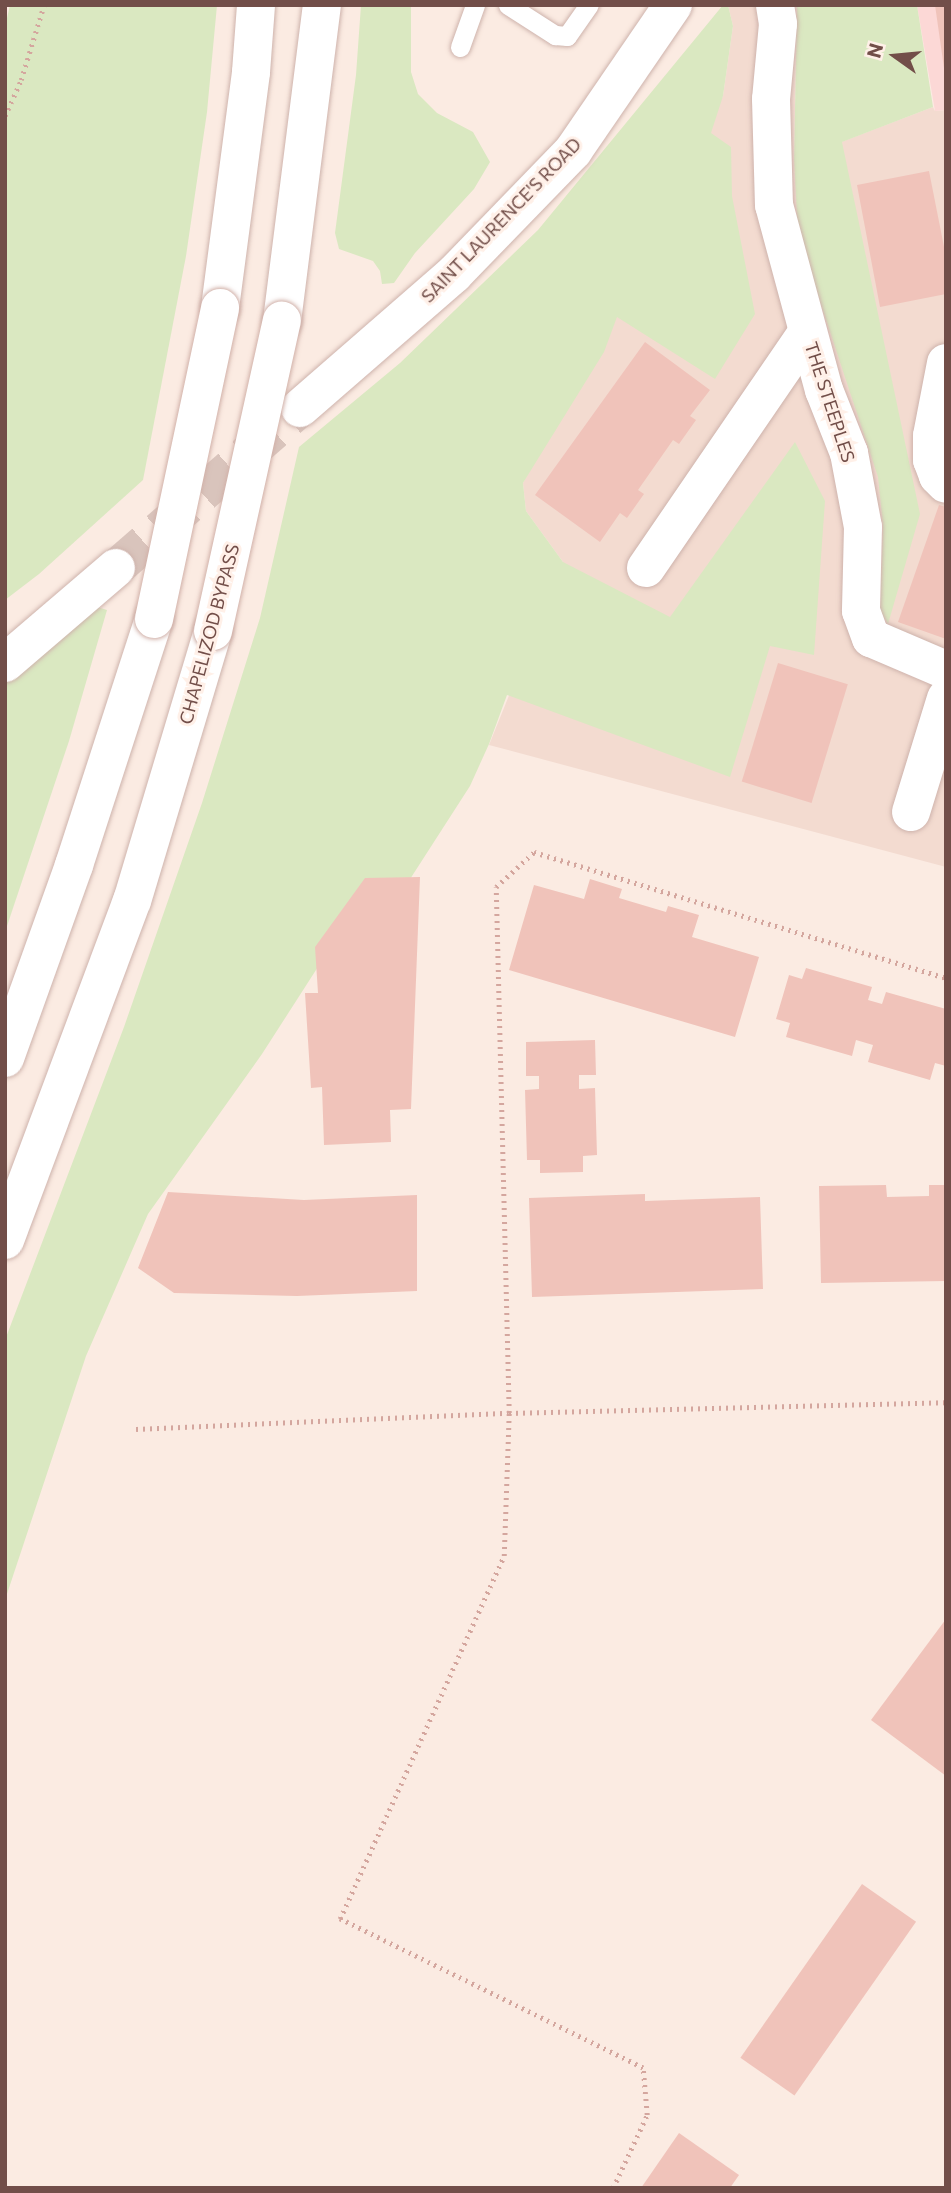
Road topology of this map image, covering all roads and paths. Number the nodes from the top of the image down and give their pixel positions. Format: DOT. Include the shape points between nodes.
graph roads {
  1 [pos="44,5"];
  2 [pos="256,5"];
  3 [pos="322,5"];
  4 [pos="475,5"];
  5 [pos="508,5"];
  6 [pos="589,5"];
  7 [pos="673,5"];
  8 [pos="775,5"];
  9 [pos="460,47"];
  10 [pos="5,116"];
  11 [pos="807,333"];
  12 [pos="946,363"];
  13 [pos="300,408"];
  14 [pos="946,484"];
  15 [pos="116,568"];
  16 [pos="646,568"];
  17 [pos="5,663"];
  18 [pos="946,670"];
  19 [pos="946,698"];
  20 [pos="911,812"];
  21 [pos="946,978"];
  22 [pos="5,1058"];
  23 [pos="5,1240"];
  24 [pos="946,1402"];
  25 [pos="509,1413"];
  26 [pos="136,1429"];
  27 [pos="613,2188"];
  1 -- 10 [label="path"];
  2 -- 22 [label="main road, bridge" via="220,308 154,619"];
  3 -- 23 [label="main road, CHAPELIZOD BYPASS, bridge" via="282,321 214,631 132,901"];
  4 -- 9 [label="lane"];
  5 -- 6 [label="lane" via="555,35 567,36"];
  7 -- 13 [label="main road, SAINT LAURENCE'S ROAD" via="573,151 454,274"];
  8 -- 11 [label="main road, THE STEEPLES" via="778,24 771,99 774,205"];
  11 -- 16 [label="main road, THE STEEPLES"];
  11 -- 18 [label="main road, THE STEEPLES" via="849,453 863,527 861,611 871,638"];
  12 -- 14 [label="main road" via="932,460"];
  15 -- 17 [label="main road"];
  19 -- 20 [label="main road"];
  21 -- 25 [label="path" via="534,852 496,887"];
  24 -- 25 [label="path"];
  25 -- 26 [label="path"];
  25 -- 27 [label="path" via="504,1556 340,1919 643,2068 647,2115"];
}
